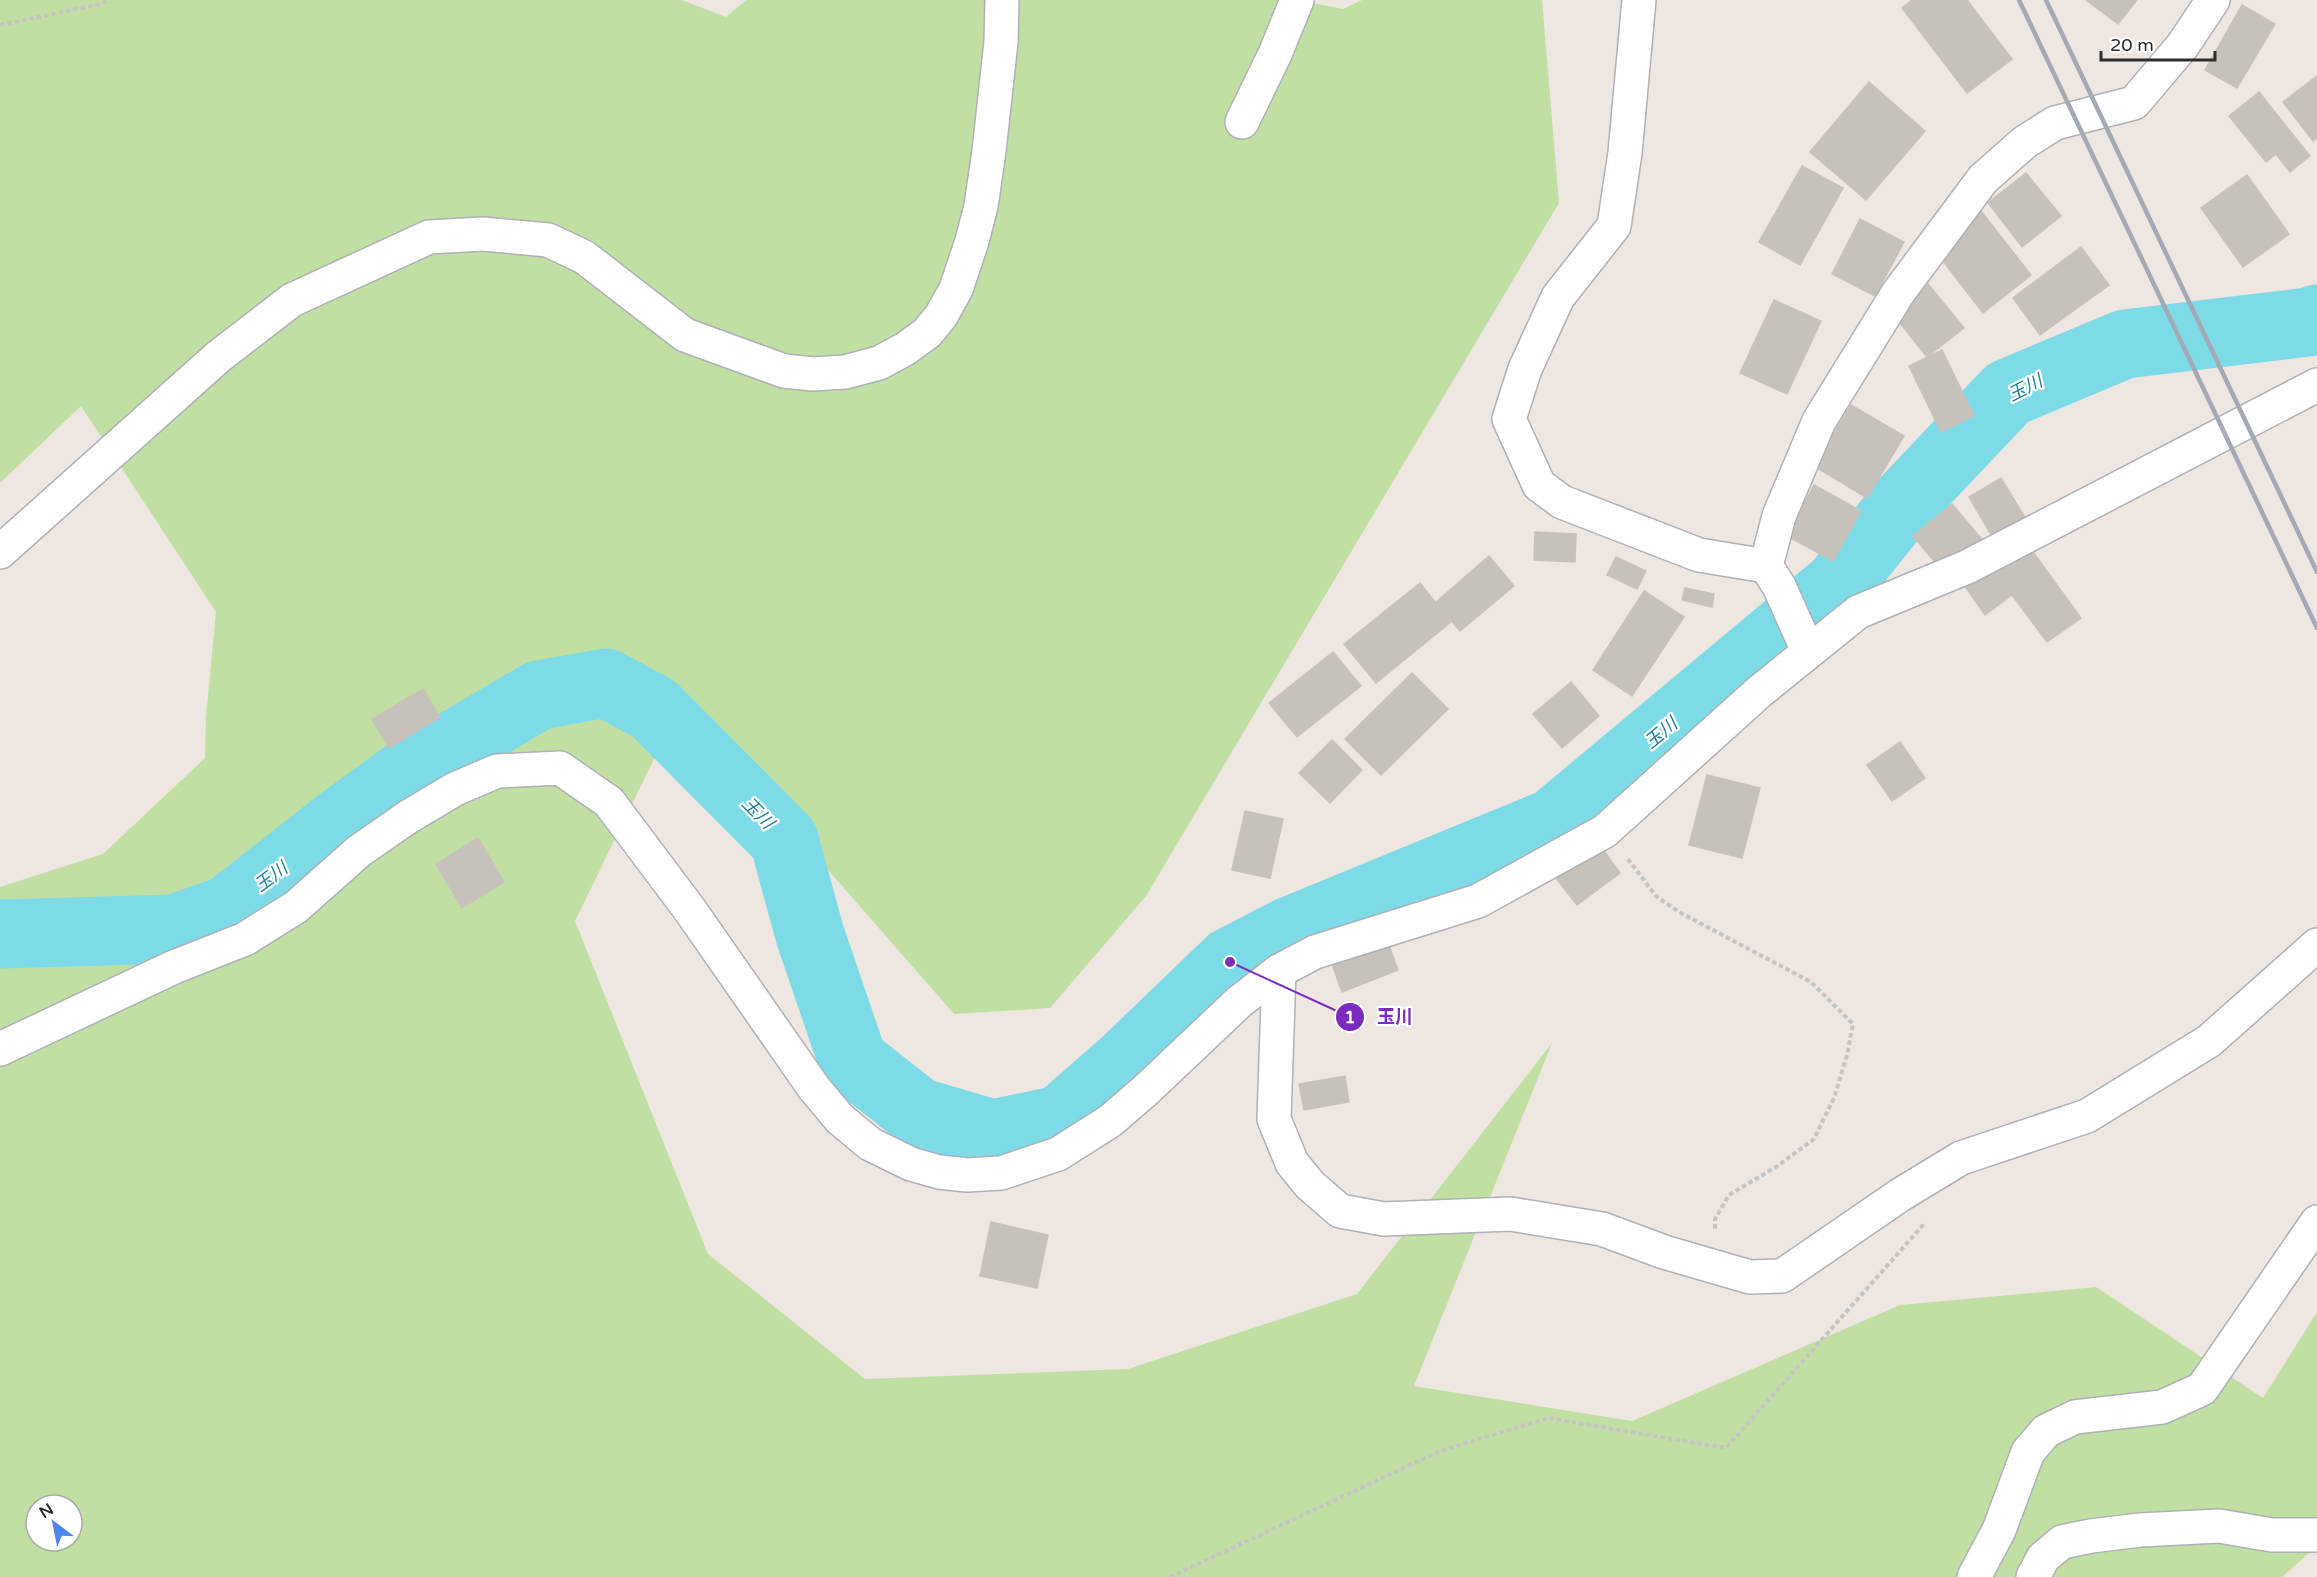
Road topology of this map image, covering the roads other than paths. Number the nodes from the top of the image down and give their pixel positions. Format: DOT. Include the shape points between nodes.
graph roads {
  1 [pos="1002,0"];
  2 [pos="1297,0"];
  3 [pos="1639,0"];
  4 [pos="2214,0"];
  5 [pos="1242,122"];
  6 [pos="2317,385"];
  7 [pos="0,552"];
  8 [pos="1773,576"];
  9 [pos="1808,651"];
  10 [pos="2317,945"];
  11 [pos="1280,971"];
  12 [pos="0,1049"];
  13 [pos="2317,1222"];
  14 [pos="2317,1535"];
  15 [pos="1974,1577"];
  16 [pos="2033,1577"];
  1 -- 7 [label="street" via="990,140 972,241 956,289 941,316 927,333 905,349 879,363 845,372 813,375 784,371 685,335 584,257 548,240 483,234 429,237 292,300 218,357"];
  2 -- 5 [label="street"];
  3 -- 8 [label="street" via="1614,226 1558,297 1525,369 1509,419 1539,485 1562,502 1699,555"];
  4 -- 8 [label="street" via="2183,45 2134,103 2055,123 2025,142 1983,180 1898,293 1819,421 1779,516"];
  6 -- 9 [label="street" via="1967,567 1858,612"];
  8 -- 9 [label="street"];
  9 -- 11 [label="street" via="1605,831 1478,901 1315,952"];
  10 -- 11 [label="street" via="2209,1041 2087,1116 1961,1158 1782,1276 1750,1277 1602,1229 1510,1214 1384,1220 1341,1211 1310,1185 1292,1162 1274,1119"];
  11 -- 12 [label="street" via="1239,1002 1110,1121 1058,1154 1001,1173 939,1172 911,1164 870,1144 840,1119 609,802 560,768 497,771 455,789 408,817 359,851 296,907 245,939 174,967"];
  13 -- 15 [label="street" via="2202,1389 2162,1407 2075,1417 2046,1431 2028,1452 1999,1530"];
  14 -- 16 [label="street" via="2272,1535 2219,1526 2091,1536 2062,1542 2043,1558"];
}
